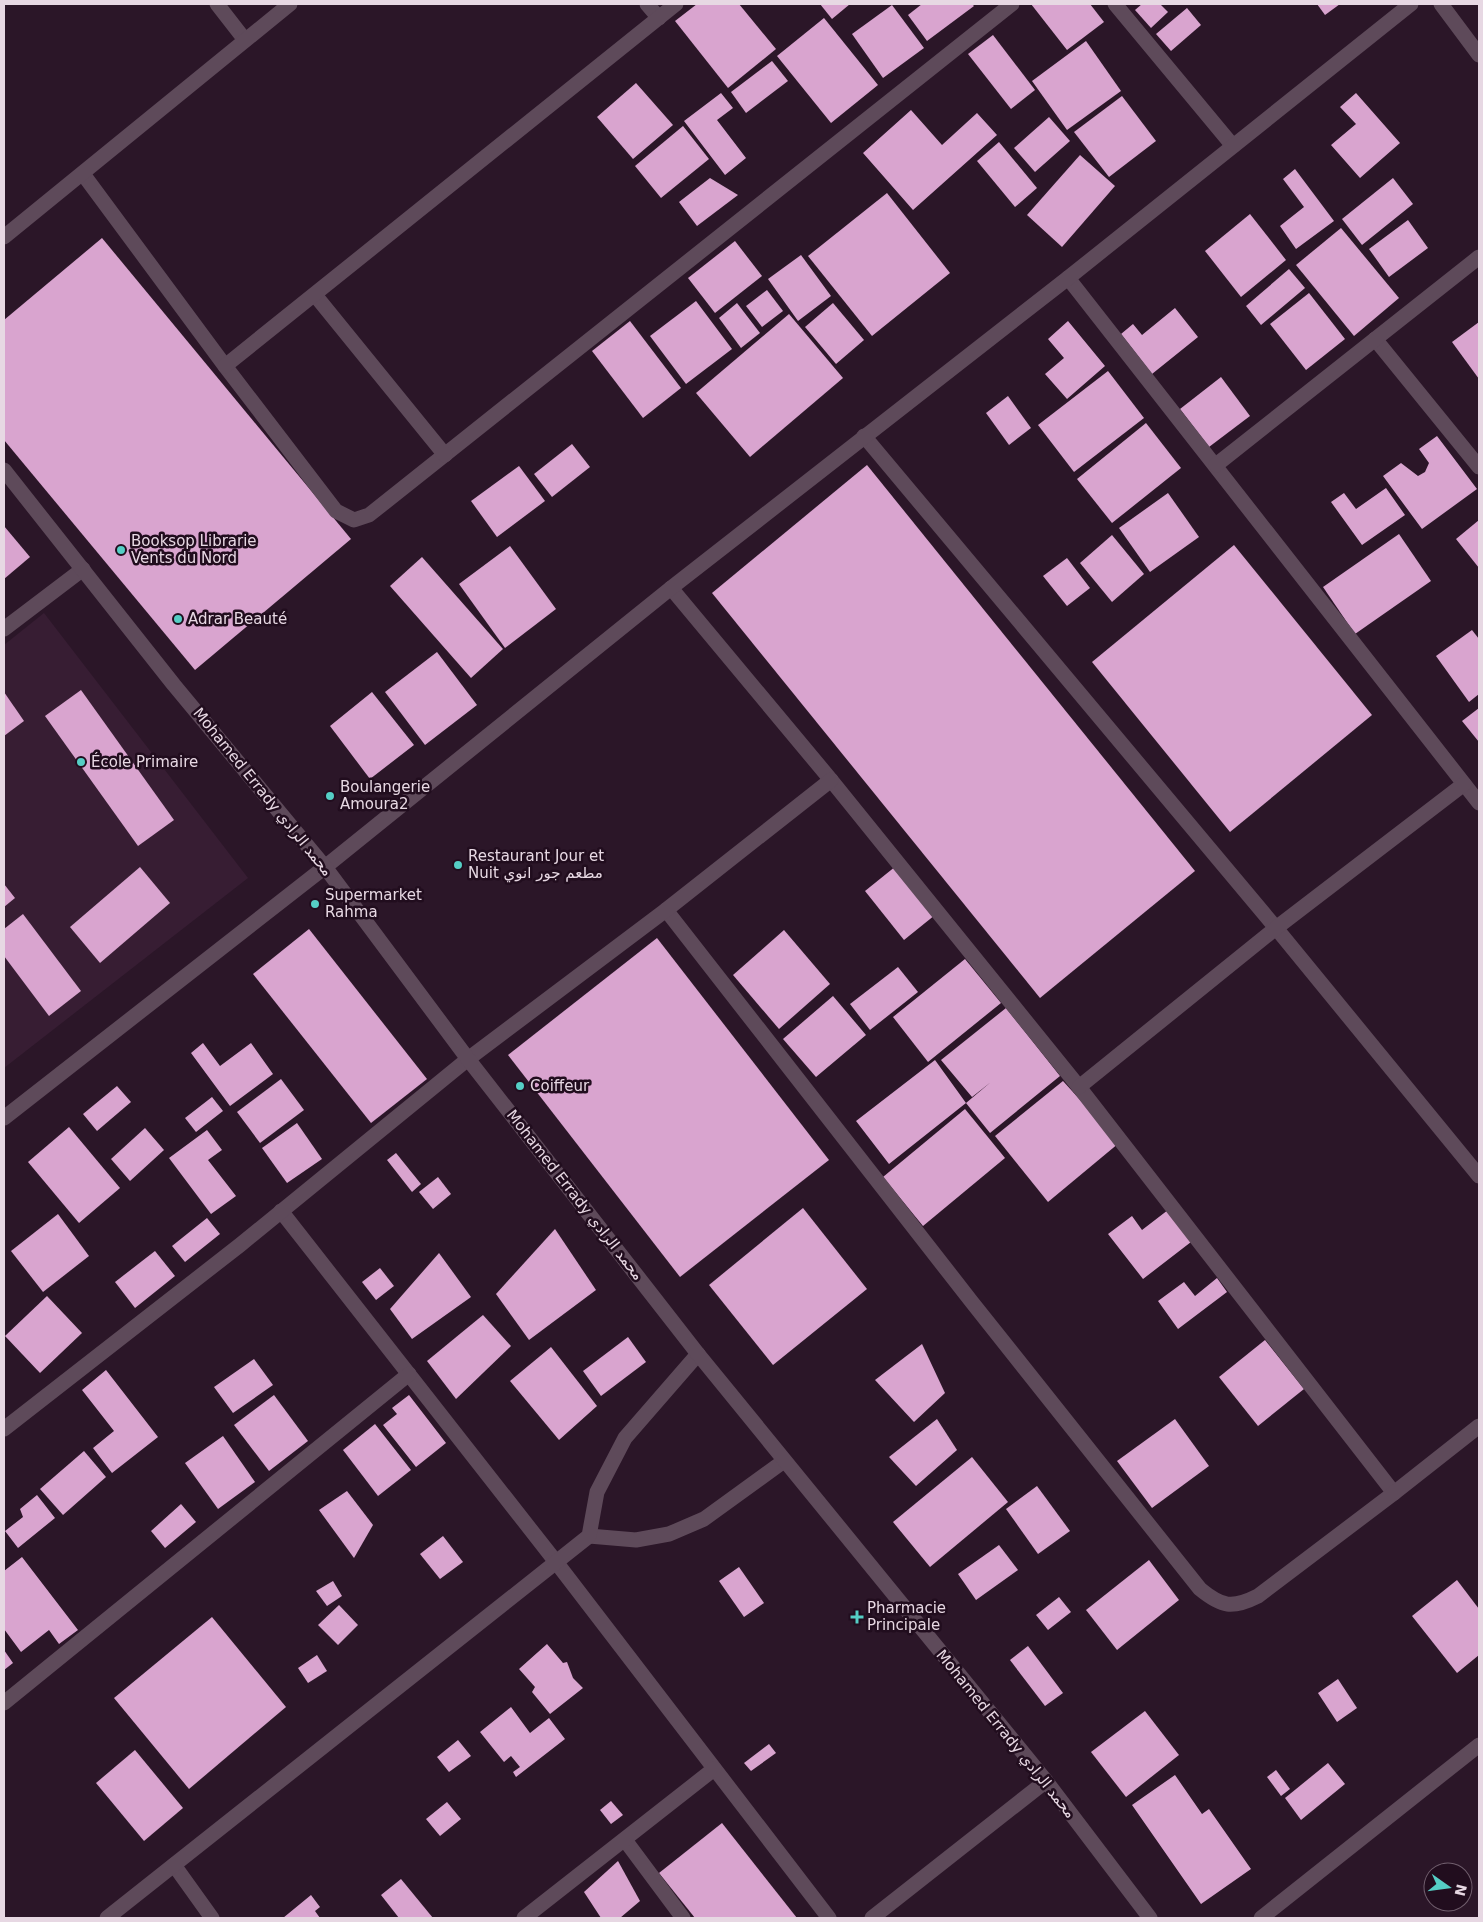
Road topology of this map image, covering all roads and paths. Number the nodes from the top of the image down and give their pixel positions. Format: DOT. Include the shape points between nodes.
graph roads {
  1 [pos="217,4"];
  2 [pos="290,4"];
  3 [pos="647,4"];
  4 [pos="676,4"];
  5 [pos="1012,4"];
  6 [pos="1115,4"];
  7 [pos="1411,4"];
  8 [pos="1441,4"];
  9 [pos="996,9"];
  10 [pos="659,18"];
  11 [pos="245,40"];
  12 [pos="1479,55"];
  13 [pos="1233,146"];
  14 [pos="83,174"];
  15 [pos="4,237"];
  16 [pos="1479,257"];
  17 [pos="1068,278"];
  18 [pos="315,295"];
  19 [pos="1375,339"];
  20 [pos="225,366"];
  21 [pos="864,436"];
  22 [pos="445,455"];
  23 [pos="1216,465"];
  24 [pos="1479,467"];
  25 [pos="4,470"];
  26 [pos="83,569"];
  27 [pos="671,588"];
  28 [pos="4,629"];
  29 [pos="831,780"];
  30 [pos="1464,784"];
  31 [pos="1479,803"];
  32 [pos="325,867"];
  33 [pos="666,910"];
  34 [pos="1276,928"];
  35 [pos="468,1059"];
  36 [pos="1079,1087"];
  37 [pos="4,1118"];
  38 [pos="1479,1176"];
  39 [pos="282,1211"];
  40 [pos="698,1354"];
  41 [pos="409,1374"];
  42 [pos="1479,1426"];
  43 [pos="4,1429"];
  44 [pos="784,1461"];
  45 [pos="1394,1493"];
  46 [pos="589,1536"];
  47 [pos="556,1562"];
  48 [pos="4,1703"];
  49 [pos="1479,1745"];
  50 [pos="714,1769"];
  51 [pos="1046,1781"];
  52 [pos="625,1840"];
  53 [pos="174,1865"];
  54 [pos="107,1918"];
  55 [pos="212,1918"];
  56 [pos="524,1918"];
  57 [pos="683,1918"];
  58 [pos="829,1918"];
  59 [pos="872,1918"];
  60 [pos="1150,1918"];
  61 [pos="1261,1918"];
  1 -- 11 [label="street"];
  2 -- 11 [label="street"];
  3 -- 10 [label="street"];
  4 -- 10 [label="street"];
  5 -- 9 [label="street"];
  6 -- 13 [label="street"];
  7 -- 13 [label="street"];
  8 -- 12 [label="street"];
  9 -- 22 [label="street"];
  10 -- 18 [label="street"];
  11 -- 14 [label="street"];
  13 -- 17 [label="street"];
  14 -- 15 [label="street"];
  14 -- 20 [label="street"];
  16 -- 19 [label="street"];
  17 -- 21 [label="street"];
  17 -- 23 [label="street"];
  18 -- 20 [label="street"];
  18 -- 22 [label="street"];
  19 -- 23 [label="street"];
  19 -- 24 [label="street"];
  20 -- 22 [label="street" via="336,512 354,520 369,515"];
  21 -- 27 [label="street"];
  21 -- 34 [label="street"];
  23 -- 30 [label="street"];
  25 -- 26 [label="street, Mohamed Errady محمد الرادي"];
  26 -- 28 [label="street"];
  26 -- 32 [label="street, Mohamed Errady محمد الرادي"];
  27 -- 29 [label="street"];
  27 -- 32 [label="street"];
  29 -- 33 [label="street"];
  29 -- 36 [label="street"];
  30 -- 31 [label="street"];
  30 -- 34 [label="street"];
  32 -- 35 [label="street, Mohamed Errady محمد الرادي"];
  32 -- 37 [label="street"];
  33 -- 35 [label="street"];
  33 -- 45 [label="street" via="971,1302 1200,1589 1214,1601 1230,1606 1258,1596"];
  34 -- 36 [label="street"];
  34 -- 38 [label="street"];
  35 -- 39 [label="street"];
  35 -- 40 [label="street, Mohamed Errady محمد الرادي"];
  36 -- 45 [label="street"];
  39 -- 41 [label="street"];
  39 -- 43 [label="street"];
  40 -- 44 [label="street, Mohamed Errady محمد الرادي"];
  40 -- 46 [label="street" via="625,1438 597,1492"];
  41 -- 47 [label="street"];
  41 -- 48 [label="street"];
  42 -- 45 [label="street"];
  44 -- 46 [label="street" via="704,1518 669,1534 636,1540"];
  44 -- 51 [label="street, Mohamed Errady محمد الرادي"];
  46 -- 47 [label="street"];
  47 -- 50 [label="street"];
  47 -- 53 [label="street"];
  49 -- 61 [label="street"];
  50 -- 52 [label="street"];
  50 -- 58 [label="street"];
  51 -- 59 [label="street"];
  51 -- 60 [label="street, Mohamed Errady محمد الرادي"];
  52 -- 56 [label="street"];
  52 -- 57 [label="street"];
  53 -- 54 [label="street"];
  53 -- 55 [label="street"];
}
